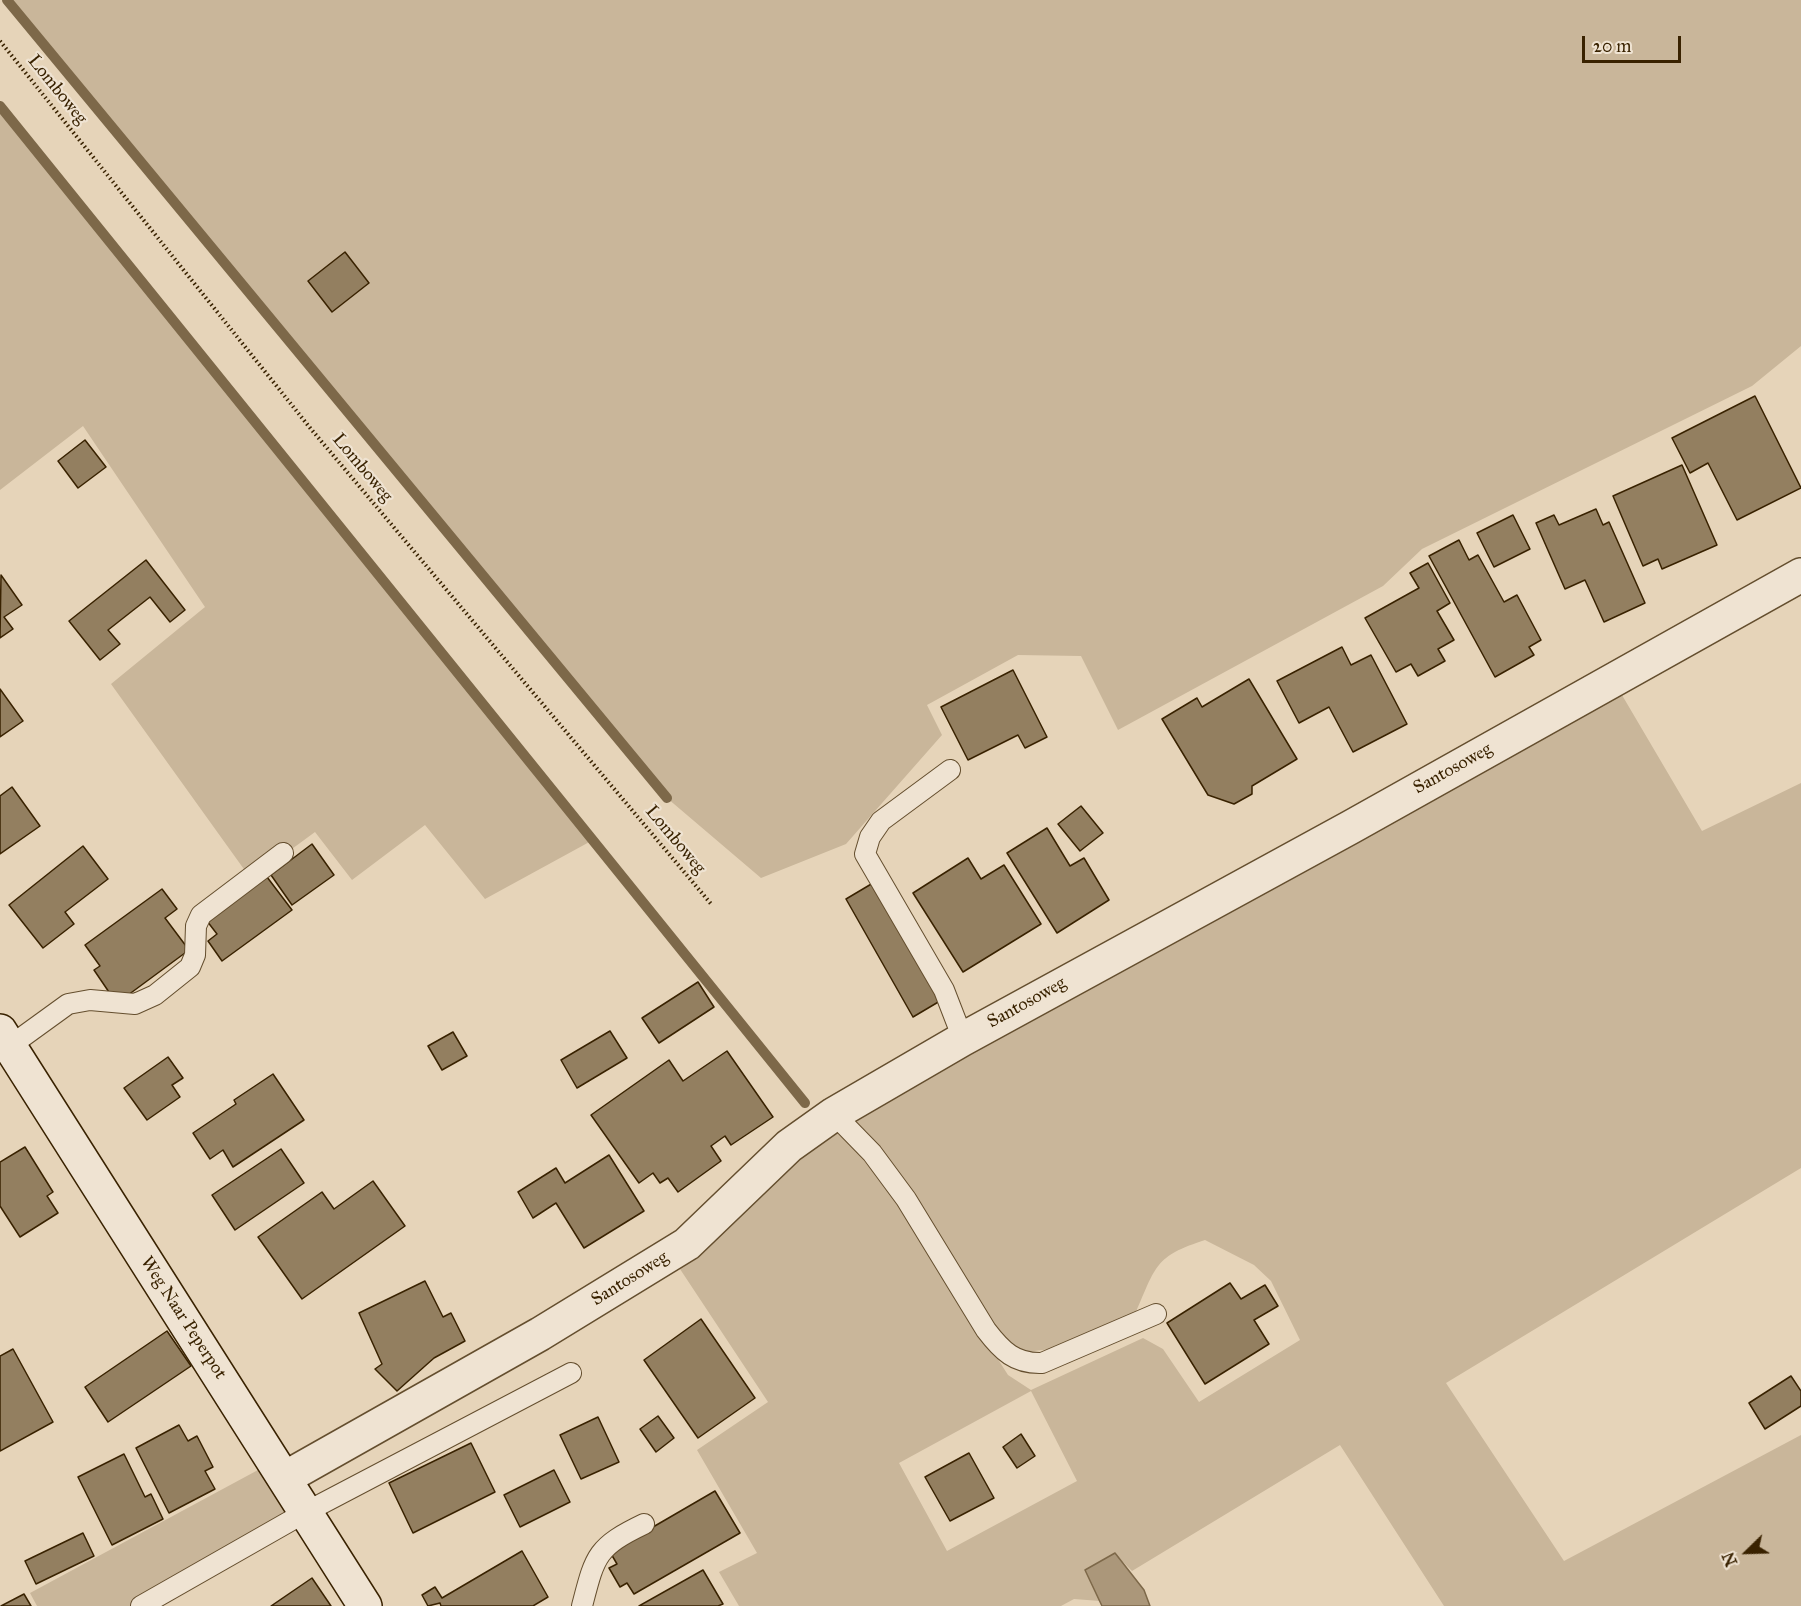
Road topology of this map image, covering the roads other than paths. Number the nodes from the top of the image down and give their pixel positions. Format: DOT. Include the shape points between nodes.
graph roads {
  1 [pos="1801,575"];
  2 [pos="950,770"];
  3 [pos="283,853"];
  4 [pos="5,1039"];
  5 [pos="963,1039"];
  6 [pos="834,1114"];
  7 [pos="1156,1314"];
  8 [pos="571,1373"];
  9 [pos="285,1478"];
  10 [pos="306,1512"];
  11 [pos="644,1524"];
  12 [pos="141,1606"];
  13 [pos="365,1606"];
  14 [pos="582,1606"];
  1 -- 5 [label="street, Santosoweg"];
  2 -- 5 [label="lane" via="881,821 865,854 944,990"];
  3 -- 4 [label="lane" via="201,915 190,967 155,995 135,1004 90,1000 68,1004"];
  4 -- 9 [label="street, Weg Naar Peperpot"];
  5 -- 6 [label="street, Santosoweg"];
  6 -- 7 [label="lane" via="872,1153 906,1199 986,1330 1014,1358 1027,1364 1042,1363"];
  6 -- 9 [label="street, Santosoweg" via="789,1146 687,1244 540,1335"];
  8 -- 10 [label="lane"];
  9 -- 10 [label="street, Weg Naar Peperpot"];
  10 -- 12 [label="lane"];
  10 -- 13 [label="street, Weg Naar Peperpot"];
  11 -- 14 [label="lane" via="615,1538 598,1552"];
}
